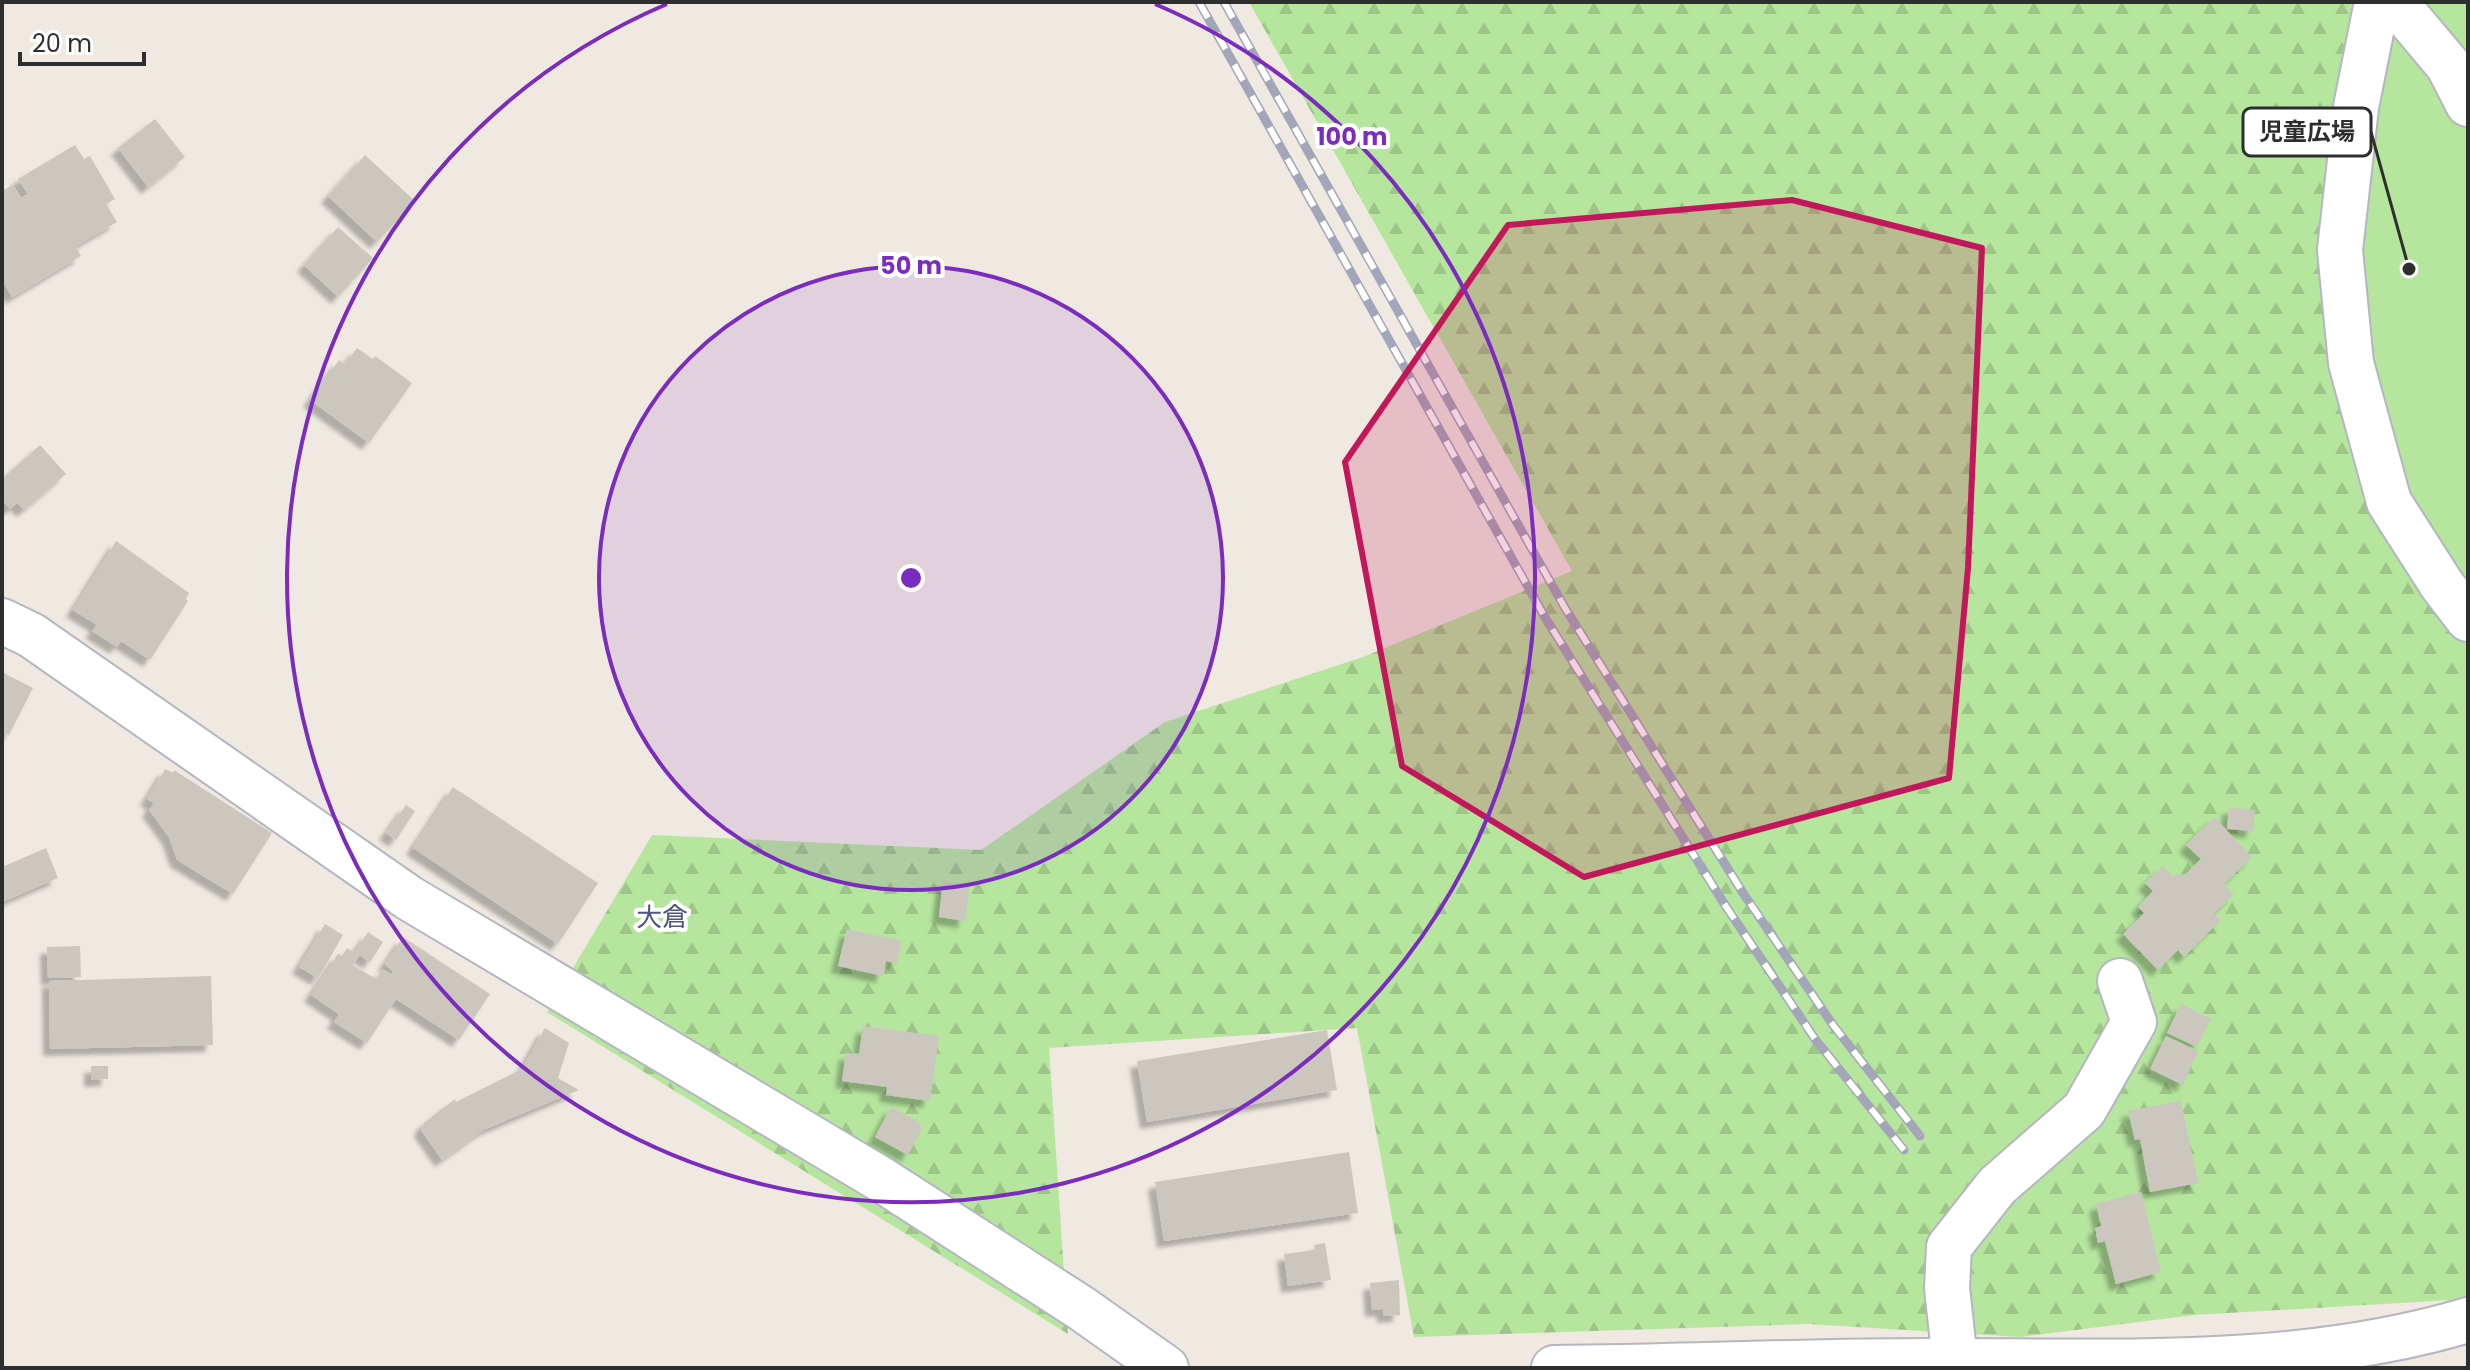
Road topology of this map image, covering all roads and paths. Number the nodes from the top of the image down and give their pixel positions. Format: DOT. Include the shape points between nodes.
graph roads {
  1 [pos="2377,2"];
  2 [pos="2395,2"];
  3 [pos="2468,104"];
  4 [pos="2455,586"];
  5 [pos="2468,619"];
  6 [pos="2,621"];
  7 [pos="2120,981"];
  8 [pos="2468,1320"];
  9 [pos="1955,1361"];
  10 [pos="1736,1366"];
  11 [pos="1166,1368"];
  12 [pos="1554,1368"];
  1 -- 4 [label="street" via="2356,107 2340,250 2351,363 2389,502"];
  2 -- 3 [label="street" via="2448,65"];
  4 -- 5 [label="street"];
  6 -- 11 [label="street" via="44,644 409,898 882,1180"];
  7 -- 9 [label="street" via="2134,1022 2084,1110 1997,1186 1949,1247 1947,1288"];
  8 -- 9 [label="street" via="2422,1335 2266,1360"];
  9 -- 10 [label="street"];
  10 -- 12 [label="street"];
}
